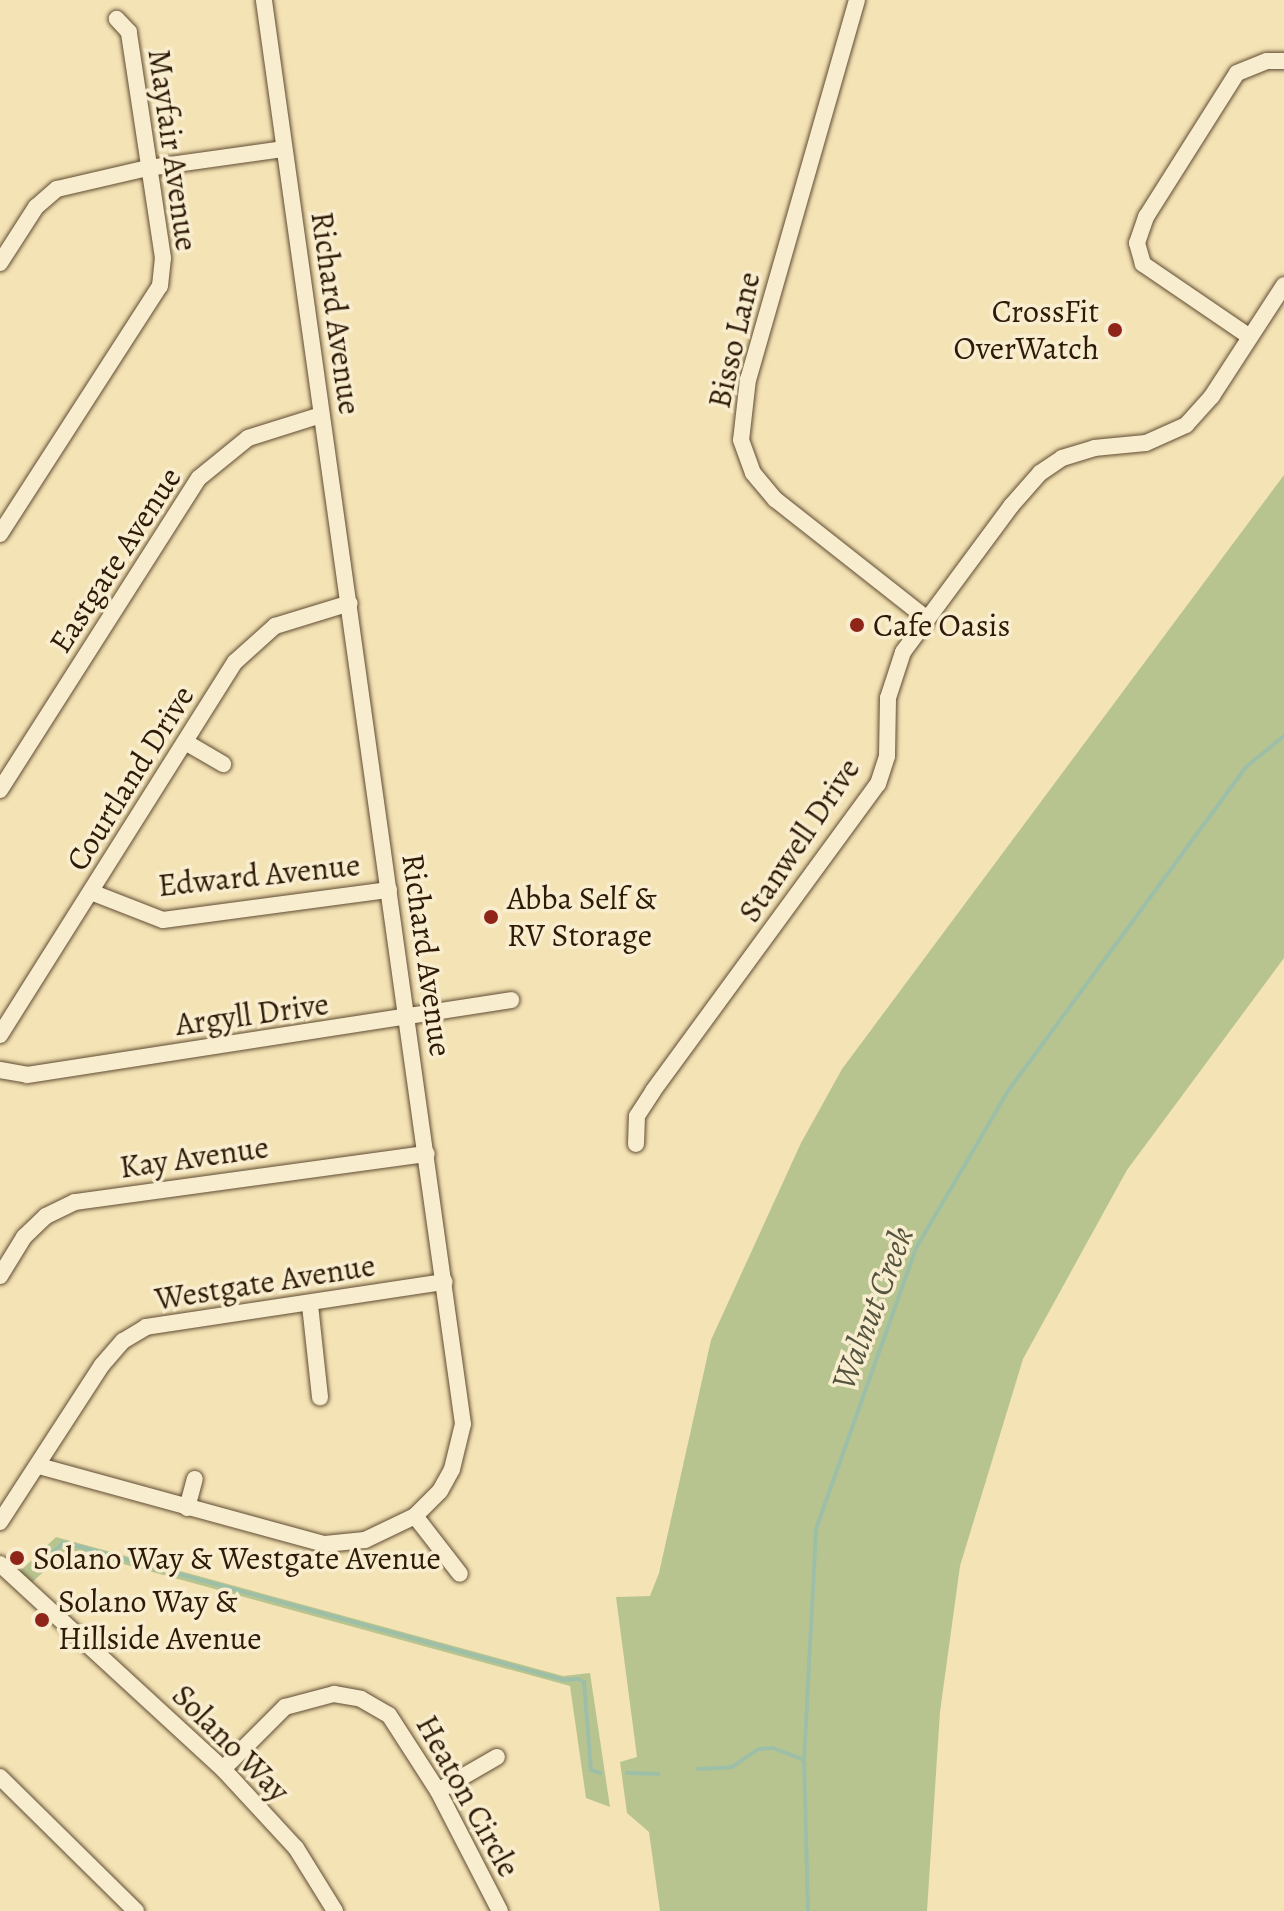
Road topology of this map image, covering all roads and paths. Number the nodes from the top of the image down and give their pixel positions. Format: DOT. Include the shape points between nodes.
graph roads {
  1 [pos="264,0"];
  2 [pos="857,0"];
  3 [pos="117,19"];
  4 [pos="1284,61"];
  5 [pos="284,149"];
  6 [pos="148,168"];
  7 [pos="0,263"];
  8 [pos="1284,285"];
  9 [pos="1250,337"];
  10 [pos="321,415"];
  11 [pos="0,534"];
  12 [pos="350,603"];
  13 [pos="927,619"];
  14 [pos="187,743"];
  15 [pos="223,764"];
  16 [pos="0,790"];
  17 [pos="389,890"];
  18 [pos="91,892"];
  19 [pos="511,1000"];
  20 [pos="408,1019"];
  21 [pos="0,1035"];
  22 [pos="0,1070"];
  23 [pos="636,1144"];
  24 [pos="427,1154"];
  25 [pos="0,1276"];
  26 [pos="445,1282"];
  27 [pos="310,1305"];
  28 [pos="320,1397"];
  29 [pos="39,1466"];
  30 [pos="195,1479"];
  31 [pos="187,1508"];
  32 [pos="415,1516"];
  33 [pos="0,1522"];
  34 [pos="3,1571"];
  35 [pos="460,1574"];
  36 [pos="497,1757"];
  37 [pos="223,1769"];
  38 [pos="0,1777"];
  39 [pos="438,1791"];
  40 [pos="136,1911"];
  41 [pos="335,1911"];
  42 [pos="500,1911"];
  1 -- 5 [label="street, Richard Avenue"];
  2 -- 13 [label="street, Bisso Lane" via="748,379 741,440 753,473 776,500"];
  3 -- 6 [label="street, Mayfair Avenue" via="129,32"];
  4 -- 9 [label="street" via="1267,61 1237,73 1146,217 1137,243 1143,264"];
  5 -- 6 [label="street"];
  5 -- 10 [label="street, Richard Avenue"];
  6 -- 7 [label="street" via="57,189 36,207"];
  6 -- 11 [label="street, Mayfair Avenue" via="163,258 160,286"];
  8 -- 9 [label="street, Stanwell Drive"];
  9 -- 13 [label="street, Stanwell Drive" via="1186,425 1146,443 1077,452 1040,473"];
  10 -- 12 [label="street, Richard Avenue"];
  10 -- 16 [label="street, Eastgate Avenue" via="248,438 199,478"];
  12 -- 14 [label="street, Courtland Drive" via="275,626 235,662"];
  12 -- 17 [label="street, Richard Avenue"];
  13 -- 23 [label="street, Stanwell Drive" via="892,679 887,756 878,784 653,1091 637,1116"];
  14 -- 15 [label="street"];
  14 -- 18 [label="street, Courtland Drive"];
  17 -- 18 [label="street, Edward Avenue" via="163,920"];
  17 -- 20 [label="street, Richard Avenue"];
  18 -- 21 [label="street, Courtland Drive"];
  19 -- 20 [label="street, Argyll Drive"];
  20 -- 22 [label="street, Argyll Drive" via="27,1075"];
  20 -- 24 [label="street, Richard Avenue"];
  24 -- 25 [label="street, Kay Avenue" via="75,1202 46,1216 24,1237"];
  24 -- 26 [label="street, Richard Avenue"];
  26 -- 27 [label="street, Westgate Avenue"];
  26 -- 32 [label="street, Richard Avenue" via="463,1424 452,1469"];
  27 -- 28 [label="street"];
  27 -- 29 [label="street, Westgate Avenue" via="146,1327 102,1365"];
  29 -- 31 [label="street, Richard Avenue"];
  29 -- 33 [label="street, Westgate Avenue"];
  30 -- 31 [label="street"];
  31 -- 32 [label="street, Richard Avenue" via="325,1544 365,1540"];
  32 -- 35 [label="street"];
  34 -- 37 [label="street, Solano Way"];
  36 -- 39 [label="street"];
  37 -- 39 [label="street, Heaton Circle" via="285,1707 334,1694 361,1699 389,1715"];
  37 -- 41 [label="street, Solano Way" via="296,1848"];
  38 -- 40 [label="street"];
  39 -- 42 [label="street, Heaton Circle"];
}
